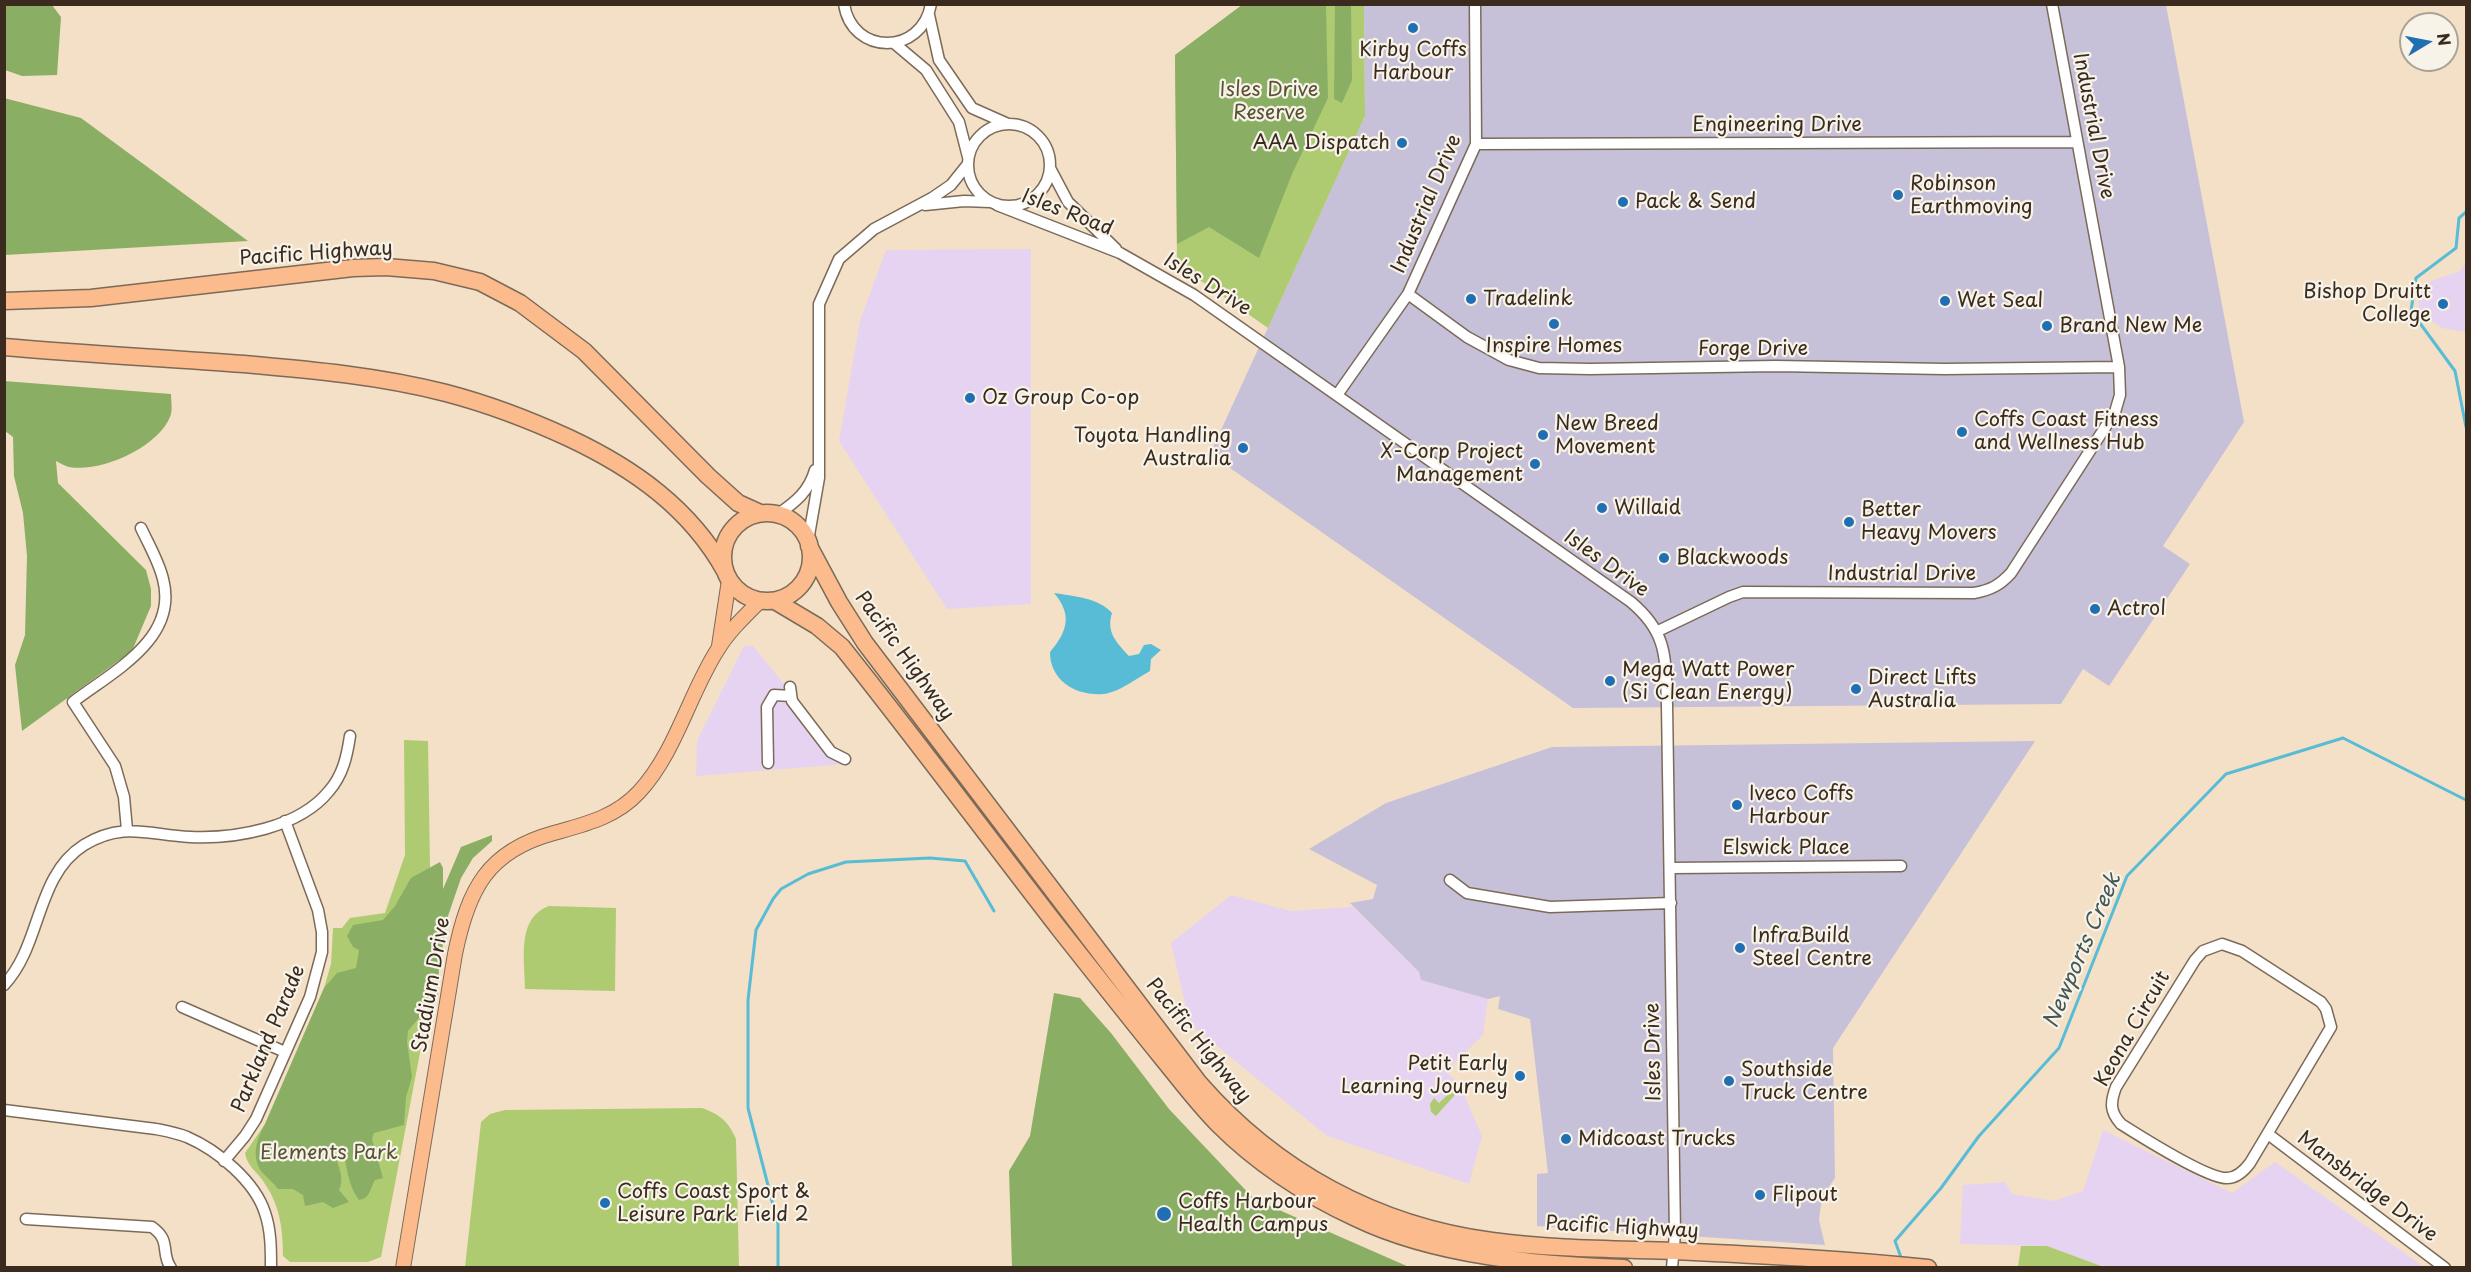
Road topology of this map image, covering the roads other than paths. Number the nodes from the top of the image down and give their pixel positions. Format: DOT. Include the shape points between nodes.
graph roads {
  1 [pos="844,4"];
  2 [pos="1475,4"];
  3 [pos="2052,4"];
  4 [pos="930,10"];
  5 [pos="894,43"];
  6 [pos="1009,124"];
  7 [pos="2077,142"];
  8 [pos="1476,144"];
  9 [pos="968,161"];
  10 [pos="1050,168"];
  11 [pos="994,204"];
  12 [pos="913,208"];
  13 [pos="1120,253"];
  14 [pos="1408,294"];
  15 [pos="4,301"];
  16 [pos="4,347"];
  17 [pos="2119,367"];
  18 [pos="1337,395"];
  19 [pos="818,458"];
  20 [pos="760,513"];
  21 [pos="778,514"];
  22 [pos="141,528"];
  23 [pos="808,543"];
  24 [pos="727,575"];
  25 [pos="768,601"];
  26 [pos="1658,632"];
  27 [pos="718,648"];
  28 [pos="350,736"];
  29 [pos="845,759"];
  30 [pos="768,763"];
  31 [pos="285,821"];
  32 [pos="127,830"];
  33 [pos="1901,866"];
  34 [pos="1671,868"];
  35 [pos="1450,880"];
  36 [pos="1671,903"];
  37 [pos="4,985"];
  38 [pos="182,1007"];
  39 [pos="285,1052"];
  40 [pos="4,1110"];
  41 [pos="2268,1134"];
  42 [pos="224,1161"];
  43 [pos="26,1219"];
  44 [pos="1673,1259"];
  45 [pos="1588,1267"];
  46 [pos="1923,1267"];
  47 [pos="171,1268"];
  48 [pos="271,1268"];
  49 [pos="403,1268"];
  50 [pos="1624,1268"];
  51 [pos="2445,1268"];
  1 -- 5 [label="street" via="852,25 864,36"];
  2 -- 8 [label="street, Industrial Drive"];
  3 -- 7 [label="street, Industrial Drive"];
  4 -- 5 [label="street" via="915,34"];
  4 -- 6 [label="street" via="939,60 972,108"];
  5 -- 9 [label="street" via="926,70 959,122"];
  6 -- 9 [label="street" via="985,132 974,142"];
  6 -- 10 [label="street" via="1039,137"];
  7 -- 8 [label="street, Engineering Drive"];
  7 -- 17 [label="street, Industrial Drive"];
  8 -- 14 [label="street, Industrial Drive"];
  9 -- 11 [label="street" via="973,187"];
  9 -- 12 [label="street" via="951,184"];
  10 -- 11 [label="street" via="1046,184 1036,197 1022,205"];
  10 -- 13 [label="street, Isles Road" via="1068,202"];
  11 -- 12 [label="street" via="951,201"];
  11 -- 13 [label="street, Isles Road"];
  12 -- 19 [label="street" via="874,229 839,259 819,304"];
  13 -- 18 [label="street, Isles Drive" via="1194,295"];
  14 -- 17 [label="street, Forge Drive" via="1467,337 1509,360 1539,368"];
  14 -- 18 [label="street, Industrial Drive"];
  15 -- 20 [label="highway, Pacific Highway" via="91,298 353,268 434,271 480,282 520,303 584,351 708,476 738,502"];
  16 -- 24 [label="highway" via="329,372 474,401 539,424 622,465 660,492 696,528 712,546"];
  17 -- 26 [label="street, Industrial Drive" via="2120,395 2115,412 2011,573 1998,586 1974,593 1743,592"];
  18 -- 26 [label="street, Isles Drive" via="1631,602"];
  19 -- 21 [label="street" via="808,488 800,499"];
  19 -- 23 [label="street"];
  20 -- 21 [label="highway"];
  20 -- 24 [label="highway" via="746,518 726,541 723,556"];
  21 -- 23 [label="highway" via="792,520"];
  22 -- 32 [label="street" via="164,581 165,606 159,627 138,653 73,702 115,766 124,797"];
  23 -- 25 [label="highway" via="811,558 801,586 789,596"];
  23 -- 44 [label="highway, Pacific Highway" via="865,643 1199,1083 1260,1143 1340,1196 1434,1230 1514,1244"];
  24 -- 25 [label="highway" via="746,596"];
  24 -- 27 [label="main road, Stadium Drive"];
  25 -- 27 [label="main road, Stadium Drive"];
  25 -- 45 [label="highway, Pacific Highway" via="817,626 842,647 1108,991 1197,1101 1236,1140 1283,1177 1329,1205 1386,1230 1489,1256"];
  26 -- 34 [label="street, Isles Drive" via="1666,666"];
  27 -- 49 [label="main road, Stadium Drive" via="660,763 638,793 606,817 516,848 491,868 475,888 455,954"];
  28 -- 31 [label="street" via="344,764 328,792 309,809"];
  29 -- 30 [label="street" via="831,752 792,701 790,692 774,695 767,707"];
  31 -- 32 [label="street" via="210,837"];
  31 -- 39 [label="street, Parkland Parade" via="315,899 322,942 316,978"];
  32 -- 37 [label="street" via="99,837 68,858 48,888 24,957"];
  33 -- 34 [label="street, Elswick Place"];
  34 -- 36 [label="street, Isles Drive"];
  35 -- 36 [label="street" via="1467,892 1550,907"];
  36 -- 44 [label="street, Isles Drive"];
  38 -- 39 [label="street"];
  39 -- 42 [label="street, Parkland Parade" via="256,1119"];
  40 -- 42 [label="street" via="173,1132 195,1141"];
  41 -- 41 [label="street, Keona Circuit" via="2245,1170 2236,1176 2218,1177 2132,1131 2113,1115 2111,1101 2116,1087 2195,960 2209,947 2222,944 2242,951 2321,1002 2330,1020 2328,1034"];
  41 -- 51 [label="street, Mansbridge Drive"];
  42 -- 48 [label="street" via="262,1205 269,1226"];
  43 -- 47 [label="street" via="152,1227 164,1239"];
  44 -- 46 [label="highway, Pacific Highway"];
  45 -- 50 [label="highway, Pacific Highway"];
}
